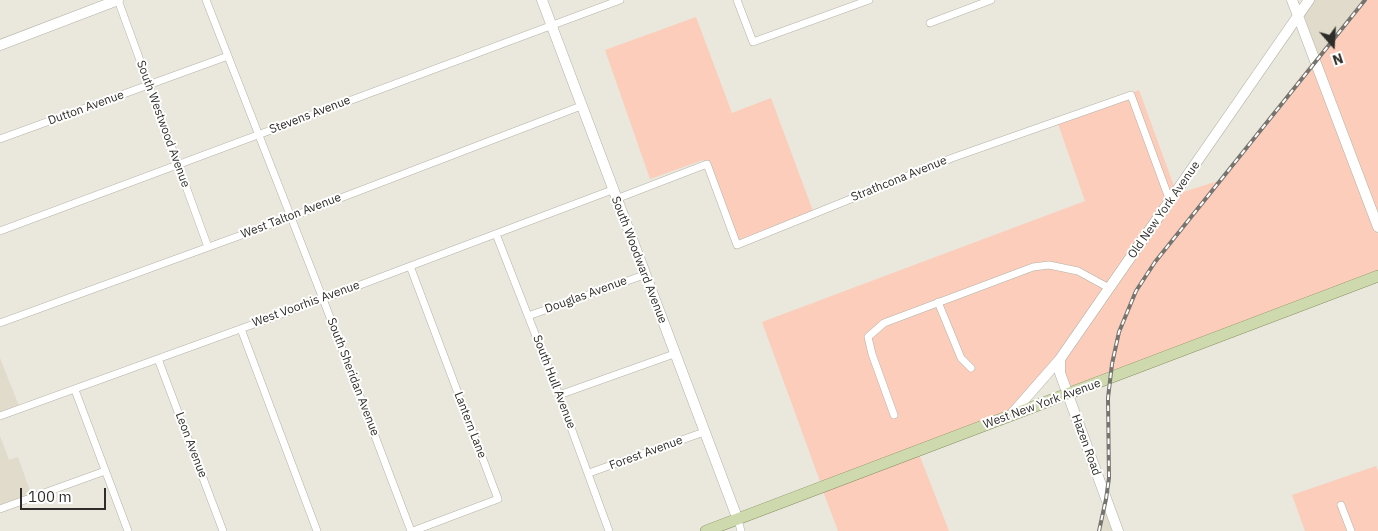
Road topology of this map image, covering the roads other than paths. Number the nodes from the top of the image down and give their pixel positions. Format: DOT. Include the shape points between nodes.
graph roads {
  1 [pos="118,0"];
  2 [pos="206,0"];
  3 [pos="542,0"];
  4 [pos="620,0"];
  5 [pos="737,0"];
  6 [pos="869,0"];
  7 [pos="991,0"];
  8 [pos="1292,0"];
  9 [pos="1309,0"];
  10 [pos="1298,16"];
  11 [pos="930,23"];
  12 [pos="551,26"];
  13 [pos="0,45"];
  14 [pos="228,56"];
  15 [pos="148,85"];
  16 [pos="581,106"];
  17 [pos="258,135"];
  18 [pos="0,139"];
  19 [pos="177,165"];
  20 [pos="614,195"];
  21 [pos="1170,201"];
  22 [pos="291,217"];
  23 [pos="1378,226"];
  24 [pos="0,231"];
  25 [pos="496,234"];
  26 [pos="208,248"];
  27 [pos="410,266"];
  28 [pos="644,275"];
  29 [pos="1378,276"];
  30 [pos="1109,288"];
  31 [pos="323,298"];
  32 [pos="938,302"];
  33 [pos="528,316"];
  34 [pos="0,323"];
  35 [pos="241,329"];
  36 [pos="674,354"];
  37 [pos="158,359"];
  38 [pos="1060,359"];
  39 [pos="971,368"];
  40 [pos="75,390"];
  41 [pos="559,394"];
  42 [pos="1067,394"];
  43 [pos="894,415"];
  44 [pos="1011,415"];
  45 [pos="0,416"];
  46 [pos="704,432"];
  47 [pos="105,472"];
  48 [pos="589,473"];
  49 [pos="1341,505"];
  50 [pos="0,508"];
  51 [pos="739,525"];
  52 [pos="128,531"];
  53 [pos="223,531"];
  54 [pos="317,531"];
  55 [pos="412,531"];
  56 [pos="609,531"];
  57 [pos="706,531"];
  58 [pos="1118,531"];
  59 [pos="1350,531"];
  1 -- 13 [label="street"];
  1 -- 15 [label="street, South Westwood Avenue"];
  2 -- 14 [label="street, South Sheridan Avenue"];
  3 -- 12 [label="street, South Woodward Avenue"];
  4 -- 12 [label="street, Stevens Avenue"];
  5 -- 6 [label="street" via="753,42"];
  7 -- 11 [label="street"];
  8 -- 10 [label="street"];
  9 -- 10 [label="street, Old New York Avenue"];
  10 -- 21 [label="street, Old New York Avenue"];
  10 -- 23 [label="street"];
  12 -- 16 [label="street, South Woodward Avenue"];
  12 -- 17 [label="street, Stevens Avenue"];
  14 -- 15 [label="street, Dutton Avenue"];
  14 -- 17 [label="street, South Sheridan Avenue"];
  15 -- 18 [label="street, Dutton Avenue"];
  15 -- 19 [label="street, South Westwood Avenue"];
  16 -- 20 [label="street, South Woodward Avenue"];
  16 -- 22 [label="street, West Talton Avenue"];
  17 -- 19 [label="street, Stevens Avenue"];
  17 -- 22 [label="street, South Sheridan Avenue"];
  19 -- 24 [label="street, Stevens Avenue"];
  19 -- 26 [label="street, South Westwood Avenue"];
  20 -- 21 [label="street, Strathcona Avenue" via="707,164 737,245 952,158 1131,95"];
  20 -- 25 [label="street, West Voorhis Avenue"];
  20 -- 28 [label="street, South Woodward Avenue"];
  21 -- 30 [label="street, Old New York Avenue"];
  22 -- 26 [label="street, West Talton Avenue"];
  22 -- 31 [label="street, South Sheridan Avenue"];
  25 -- 27 [label="street, West Voorhis Avenue"];
  25 -- 33 [label="street, South Hull Avenue"];
  26 -- 34 [label="street, West Talton Avenue"];
  27 -- 31 [label="street, West Voorhis Avenue"];
  27 -- 55 [label="street, Lantern Lane" via="498,499"];
  28 -- 33 [label="street, Douglas Avenue"];
  28 -- 36 [label="street, South Woodward Avenue"];
  29 -- 42 [label="main road, West New York Avenue"];
  30 -- 32 [label="street" via="1078,271 1049,265 1025,270"];
  30 -- 38 [label="street, Old New York Avenue"];
  31 -- 35 [label="street, West Voorhis Avenue"];
  31 -- 55 [label="street, South Sheridan Avenue"];
  32 -- 39 [label="street" via="962,358"];
  32 -- 43 [label="street" via="884,323 868,337"];
  33 -- 41 [label="street, South Hull Avenue"];
  35 -- 37 [label="street, West Voorhis Avenue"];
  35 -- 54 [label="street"];
  36 -- 41 [label="street"];
  36 -- 46 [label="street, South Woodward Avenue"];
  37 -- 40 [label="street, West Voorhis Avenue"];
  37 -- 53 [label="street, Leon Avenue"];
  38 -- 42 [label="street, Hazen Road" via="1060,373"];
  38 -- 44 [label="street, Old New York Avenue"];
  40 -- 45 [label="street, West Voorhis Avenue"];
  40 -- 47 [label="street"];
  41 -- 48 [label="street, South Hull Avenue"];
  42 -- 44 [label="main road, West New York Avenue"];
  42 -- 58 [label="street, Hazen Road"];
  44 -- 51 [label="main road, West New York Avenue"];
  46 -- 48 [label="street, Forest Avenue"];
  46 -- 51 [label="street, South Woodward Avenue"];
  47 -- 50 [label="street"];
  47 -- 52 [label="street"];
  48 -- 56 [label="street, South Hull Avenue"];
  49 -- 59 [label="street"];
  51 -- 57 [label="main road, West New York Avenue"];
}
